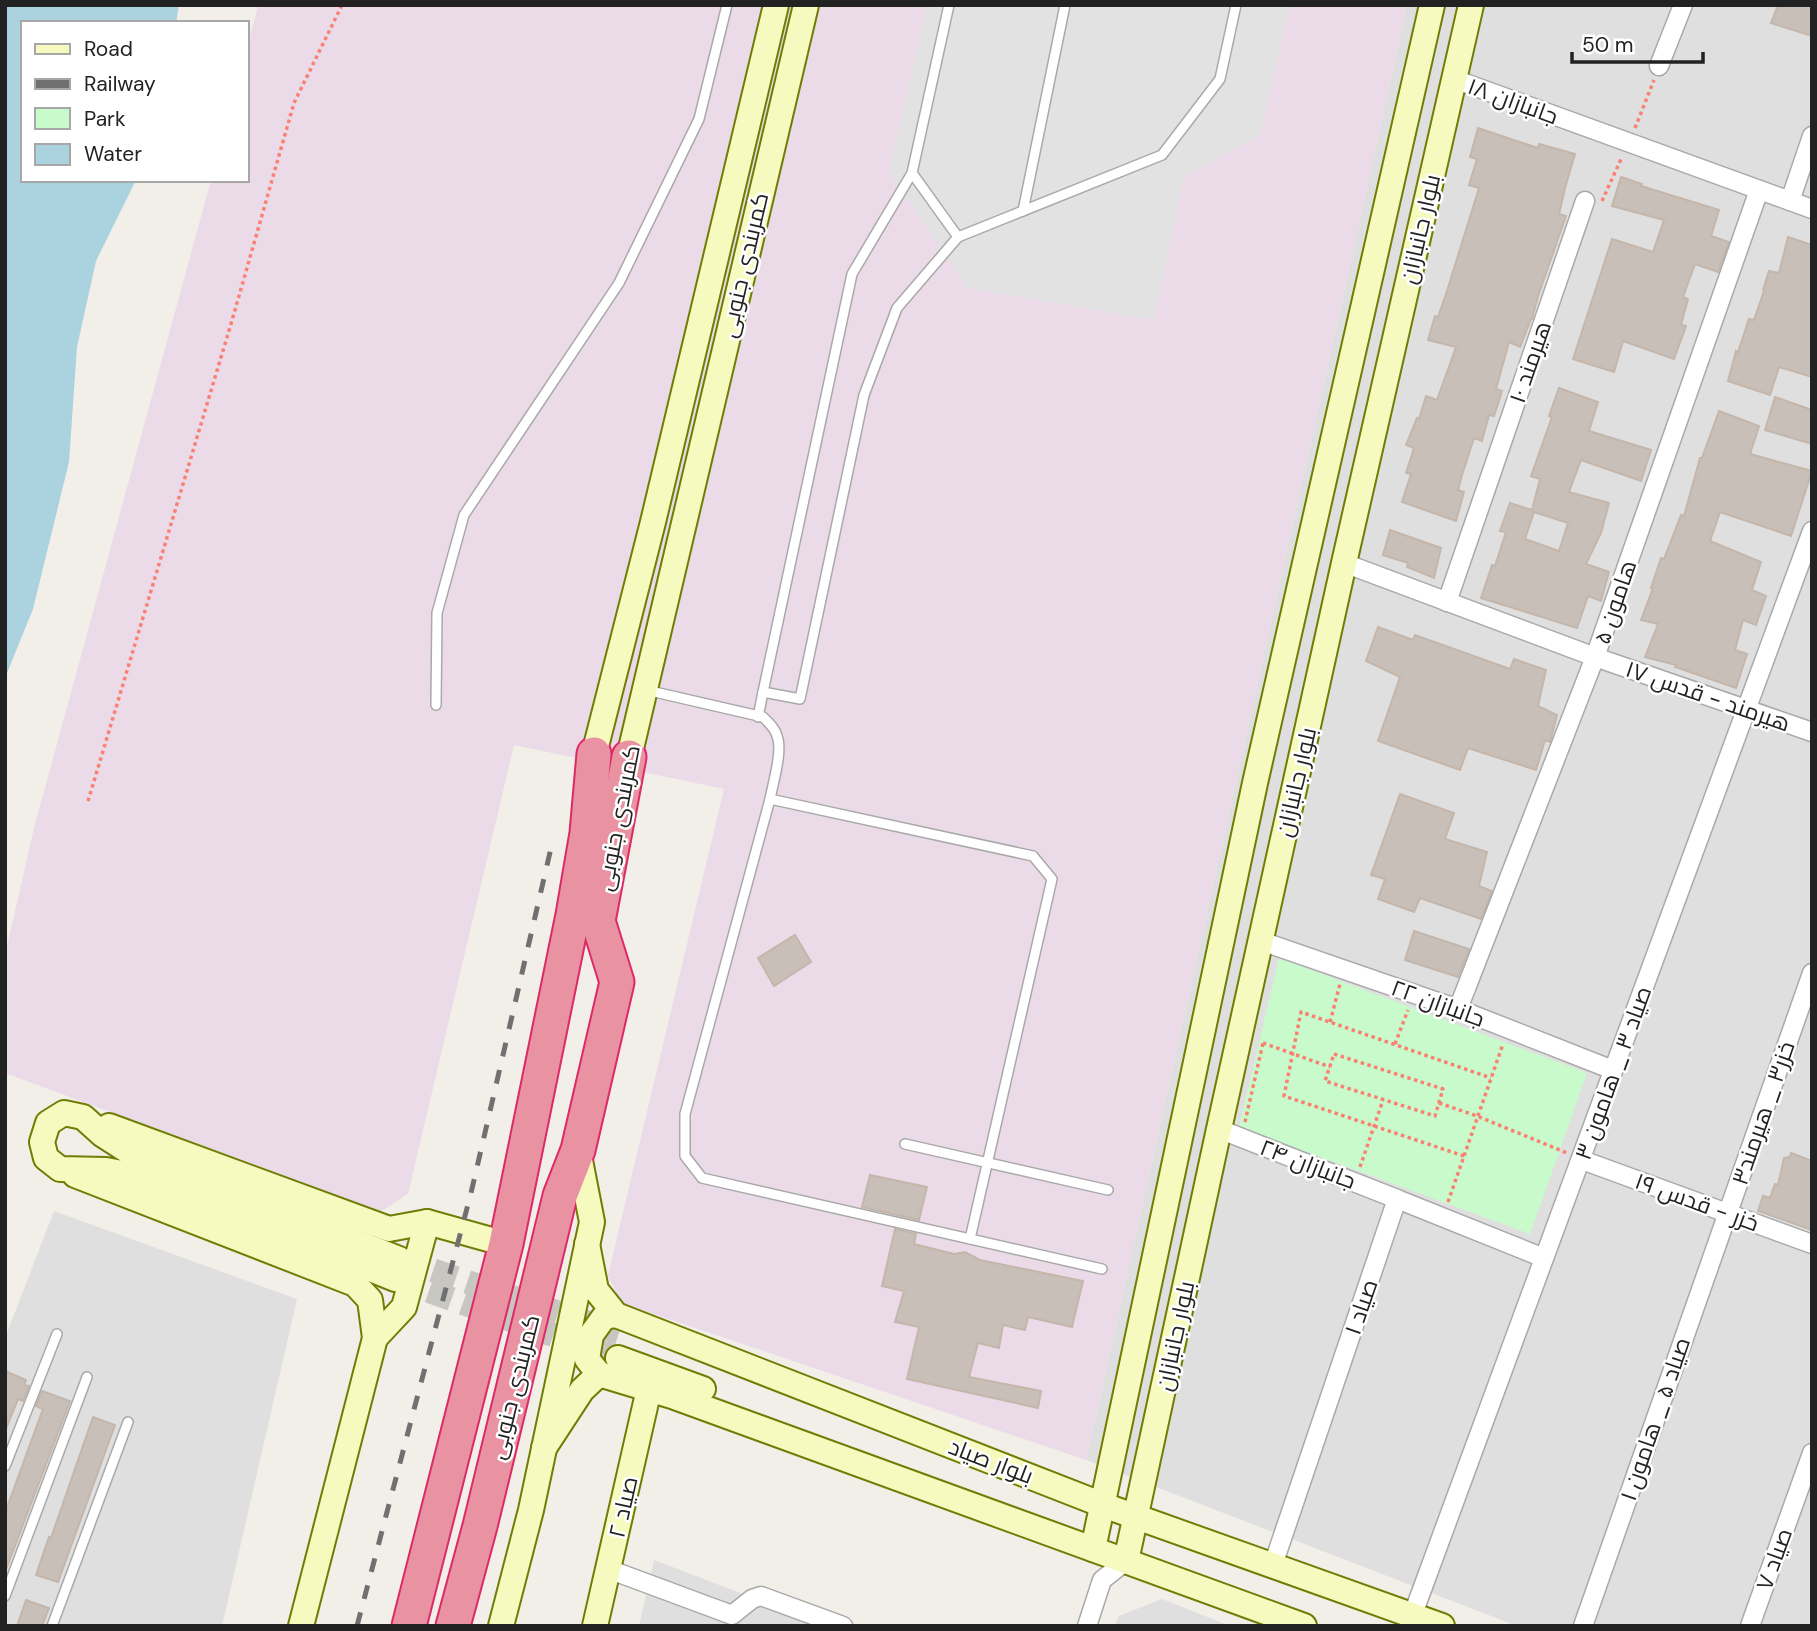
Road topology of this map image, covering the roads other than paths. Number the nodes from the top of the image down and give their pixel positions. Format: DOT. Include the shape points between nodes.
graph roads {
  1 [pos="727,5"];
  2 [pos="776,5"];
  3 [pos="806,5"];
  4 [pos="949,5"];
  5 [pos="1065,5"];
  6 [pos="1236,5"];
  7 [pos="1432,5"];
  8 [pos="1471,5"];
  9 [pos="1683,5"];
  10 [pos="1659,66"];
  11 [pos="1454,79"];
  12 [pos="1812,136"];
  13 [pos="912,173"];
  14 [pos="1759,190"];
  15 [pos="1585,201"];
  16 [pos="1790,201"];
  17 [pos="1812,209"];
  18 [pos="1023,211"];
  19 [pos="958,237"];
  20 [pos="653,522"];
  21 [pos="682,529"];
  22 [pos="1812,531"];
  23 [pos="1344,563"];
  24 [pos="1447,601"];
  25 [pos="1595,657"];
  26 [pos="612,682"];
  27 [pos="645,690"];
  28 [pos="763,692"];
  29 [pos="436,705"];
  30 [pos="1746,710"];
  31 [pos="758,717"];
  32 [pos="1812,732"];
  33 [pos="594,754"];
  34 [pos="629,757"];
  35 [pos="1255,783"];
  36 [pos="1294,791"];
  37 [pos="770,799"];
  38 [pos="601,836"];
  39 [pos="1261,940"];
  40 [pos="1812,973"];
  41 [pos="1458,1009"];
  42 [pos="1614,1070"];
  43 [pos="83,1117"];
  44 [pos="1230,1134"];
  45 [pos="905,1144"];
  46 [pos="578,1150"];
  47 [pos="1581,1160"];
  48 [pos="987,1163"];
  49 [pos="60,1169"];
  50 [pos="1108,1190"];
  51 [pos="1398,1199"];
  52 [pos="1728,1213"];
  53 [pos="427,1222"];
  54 [pos="970,1239"];
  55 [pos="506,1244"];
  56 [pos="587,1244"];
  57 [pos="1812,1244"];
  58 [pos="1544,1258"];
  59 [pos="1102,1269"];
  60 [pos="1150,1275"];
  61 [pos="1186,1283"];
  62 [pos="57,1335"];
  63 [pos="618,1335"];
  64 [pos="375,1338"];
  65 [pos="599,1374"];
  66 [pos="87,1377"];
  67 [pos="649,1389"];
  68 [pos="128,1422"];
  69 [pos="544,1448"];
  70 [pos="1812,1452"];
  71 [pos="5,1466"];
  72 [pos="1103,1505"];
  73 [pos="977,1507"];
  74 [pos="1137,1516"];
  75 [pos="1093,1549"];
  76 [pos="1126,1560"];
  77 [pos="1273,1565"];
  78 [pos="608,1569"];
  79 [pos="1102,1580"];
  80 [pos="5,1595"];
  81 [pos="1413,1614"];
  82 [pos="52,1626"];
  83 [pos="301,1626"];
  84 [pos="409,1626"];
  85 [pos="453,1626"];
  86 [pos="501,1626"];
  87 [pos="595,1626"];
  88 [pos="842,1626"];
  89 [pos="1087,1626"];
  90 [pos="1304,1626"];
  91 [pos="1442,1626"];
  92 [pos="1583,1626"];
  93 [pos="1749,1626"];
  1 -- 29 [label="lane" via="699,120 619,283 464,515 437,614"];
  2 -- 20 [label="main road, کمربندی جنوبی"];
  3 -- 21 [label="main road, کمربندی جنوبی"];
  4 -- 13 [label="lane"];
  5 -- 18 [label="lane"];
  6 -- 18 [label="lane" via="1220,79 1162,155"];
  7 -- 35 [label="main road, بلوار جانبازان"];
  8 -- 11 [label="main road, بلوار جانبازان"];
  9 -- 10 [label="street"];
  11 -- 14 [label="street, جانبازان ۱۸"];
  11 -- 23 [label="main road, بلوار جانبازان"];
  12 -- 16 [label="street"];
  13 -- 19 [label="lane"];
  13 -- 28 [label="lane" via="852,274"];
  14 -- 16 [label="street, جانبازان ۱۸"];
  14 -- 25 [label="street, هامون ۵"];
  15 -- 24 [label="street, هیرمند ۱۰"];
  16 -- 17 [label="street, جانبازان ۱۸"];
  18 -- 19 [label="lane"];
  19 -- 28 [label="lane" via="897,308 864,395 800,699"];
  20 -- 21 [label="main road"];
  20 -- 26 [label="main road, کمربندی جنوبی"];
  21 -- 27 [label="main road, کمربندی جنوبی"];
  22 -- 30 [label="street, صیاد ۳ _ هامون ۳"];
  23 -- 24 [label="street, هیرمند - قدس ۱۷"];
  23 -- 36 [label="main road, بلوار جانبازان"];
  24 -- 25 [label="street, هیرمند - قدس ۱۷"];
  25 -- 30 [label="street, هیرمند - قدس ۱۷"];
  25 -- 41 [label="street, هامون ۵"];
  26 -- 27 [label="main road"];
  26 -- 33 [label="main road, کمربندی جنوبی"];
  27 -- 31 [label="lane"];
  27 -- 34 [label="main road, کمربندی جنوبی"];
  28 -- 31 [label="lane"];
  30 -- 32 [label="street, هیرمند - قدس ۱۷"];
  30 -- 42 [label="street, صیاد ۳ _ هامون ۳"];
  31 -- 37 [label="lane" via="772,726 779,738"];
  33 -- 38 [label="highway, کمربندی جنوبی"];
  34 -- 38 [label="highway, کمربندی جنوبی"];
  35 -- 36 [label="main road"];
  35 -- 60 [label="main road, بلوار جانبازان"];
  36 -- 39 [label="main road, بلوار جانبازان"];
  37 -- 48 [label="lane" via="1033,856 1052,879"];
  37 -- 54 [label="lane" via="685,1114 685,1156 702,1178"];
  38 -- 46 [label="highway, کمربندی جنوبی" via="597,921 617,982"];
  38 -- 55 [label="highway, کمربندی جنوبی" via="573,915"];
  39 -- 41 [label="street, جانبازان ۲۲"];
  39 -- 44 [label="main road, بلوار جانبازان" via="1240,1035"];
  40 -- 52 [label="street, خزر۳ _ هیرمند۳"];
  41 -- 42 [label="street, جانبازان ۲۲"];
  42 -- 47 [label="street, صیاد ۳ _ هامون ۳"];
  43 -- 49 [label="main road" via="64,1113 48,1123 42,1142 46,1158"];
  43 -- 49 [label="main road" via="131,1153 397,1269 143,1177"];
  43 -- 53 [label="main road" via="389,1229"];
  44 -- 51 [label="street, جانبازان ۲۴"];
  44 -- 61 [label="main road, بلوار جانبازان"];
  45 -- 48 [label="lane"];
  46 -- 56 [label="main road" via="592,1222"];
  46 -- 85 [label="highway, کمربندی جنوبی" via="559,1196"];
  47 -- 52 [label="street, خزر - قدس ۱۹"];
  47 -- 58 [label="street, صیاد ۳ _ هامون ۳"];
  48 -- 50 [label="lane"];
  48 -- 54 [label="lane"];
  49 -- 64 [label="main road" via="355,1284 370,1300"];
  51 -- 58 [label="street"];
  51 -- 77 [label="street, صیاد ۱"];
  52 -- 57 [label="street, خزر - قدس ۱۹"];
  52 -- 92 [label="street, صیاد ۵ _ هامون ۱"];
  53 -- 55 [label="main road"];
  53 -- 64 [label="main road" via="404,1307"];
  54 -- 59 [label="lane"];
  55 -- 84 [label="highway, کمربندی جنوبی"];
  56 -- 63 [label="main road" via="596,1290"];
  56 -- 69 [label="main road"];
  58 -- 81 [label="street, صیاد ۳ _ هامون ۳"];
  60 -- 61 [label="main road"];
  60 -- 72 [label="main road, بلوار جانبازان"];
  61 -- 74 [label="main road, بلوار جانبازان"];
  62 -- 71 [label="lane"];
  63 -- 65 [label="main road" via="604,1317 592,1335 587,1359"];
  63 -- 72 [label="main road, بلوار صیاد" via="1001,1465"];
  63 -- 73 [label="main road" via="915,1469"];
  64 -- 83 [label="main road"];
  65 -- 67 [label="main road, بلوار صیاد"];
  65 -- 69 [label="main road" via="582,1390"];
  66 -- 80 [label="lane"];
  67 -- 73 [label="main road, بلوار صیاد"];
  67 -- 78 [label="main road, صیاد ۲"];
  68 -- 82 [label="lane"];
  69 -- 86 [label="main road"];
  70 -- 93 [label="street, صیاد ۷"];
  72 -- 74 [label="main road, بلوار صیاد"];
  72 -- 75 [label="main road, بلوار جانبازان"];
  73 -- 75 [label="main road, بلوار صیاد"];
  74 -- 76 [label="main road, بلوار جانبازان"];
  74 -- 77 [label="main road, بلوار صیاد"];
  75 -- 76 [label="main road, بلوار صیاد"];
  75 -- 79 [label="street"];
  76 -- 79 [label="street"];
  76 -- 90 [label="main road, بلوار صیاد"];
  77 -- 81 [label="main road, بلوار صیاد"];
  78 -- 87 [label="main road, صیاد ۲"];
  78 -- 88 [label="street" via="732,1615 761,1596"];
  79 -- 89 [label="street"];
  81 -- 91 [label="main road, بلوار صیاد"];
}
